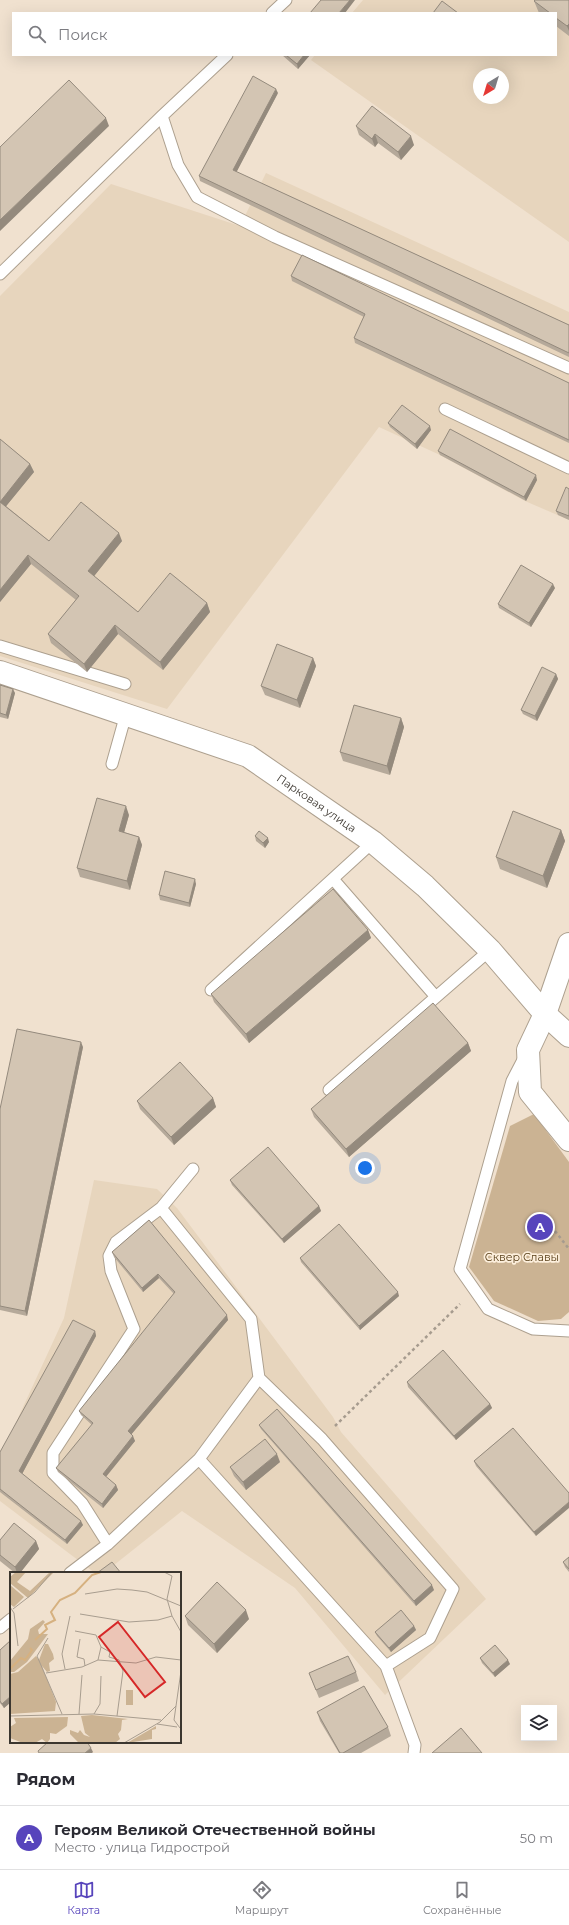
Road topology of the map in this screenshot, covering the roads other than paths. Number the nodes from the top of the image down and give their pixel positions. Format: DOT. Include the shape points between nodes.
graph roads {
  1 [pos="286,0"];
  2 [pos="273,12"];
  3 [pos="226,56"];
  4 [pos="162,116"];
  5 [pos="0,274"];
  6 [pos="569,368"];
  7 [pos="445,409"];
  8 [pos="569,468"];
  9 [pos="0,646"];
  10 [pos="0,672"];
  11 [pos="125,684"];
  12 [pos="126,714"];
  13 [pos="112,764"];
  14 [pos="373,842"];
  15 [pos="333,879"];
  16 [pos="569,944"];
  17 [pos="490,950"];
  18 [pos="211,990"];
  19 [pos="436,997"];
  20 [pos="545,1014"];
  21 [pos="569,1036"];
  22 [pos="528,1050"];
  23 [pos="329,1090"];
  24 [pos="569,1140"];
  25 [pos="193,1169"];
  26 [pos="161,1208"];
  27 [pos="569,1331"];
  28 [pos="258,1378"];
  29 [pos="199,1459"];
  30 [pos="108,1544"];
  31 [pos="71,1572"];
  32 [pos="10,1620"];
  33 [pos="0,1628"];
  34 [pos="386,1666"];
  35 [pos="414,1753"];
  1 -- 2 [label="lane"];
  3 -- 4 [label="lane"];
  4 -- 5 [label="lane"];
  4 -- 6 [label="lane" via="178,166 197,197 275,237"];
  7 -- 8 [label="lane"];
  9 -- 11 [label="lane"];
  10 -- 12 [label="street, Парковая улица"];
  12 -- 13 [label="lane"];
  12 -- 14 [label="street, Парковая улица" via="248,756"];
  14 -- 15 [label="lane"];
  14 -- 17 [label="street, Парковая улица" via="425,886"];
  15 -- 18 [label="lane"];
  15 -- 19 [label="lane"];
  16 -- 20 [label="street"];
  17 -- 19 [label="lane"];
  17 -- 20 [label="street, Парковая улица"];
  19 -- 23 [label="lane"];
  20 -- 21 [label="street, Парковая улица"];
  20 -- 22 [label="street"];
  22 -- 24 [label="street" via="530,1092"];
  22 -- 27 [label="lane" via="512,1081 460,1269 488,1309 534,1329"];
  25 -- 26 [label="lane"];
  26 -- 28 [label="lane" via="251,1319"];
  26 -- 30 [label="lane" via="116,1242 109,1256 111,1271 134,1329 53,1453 53,1473 82,1503"];
  28 -- 29 [label="lane"];
  28 -- 34 [label="lane" via="322,1439 453,1589 430,1638"];
  29 -- 30 [label="lane"];
  29 -- 34 [label="lane"];
  30 -- 31 [label="lane"];
  32 -- 33 [label="lane"];
  34 -- 35 [label="lane" via="415,1745"];
}
